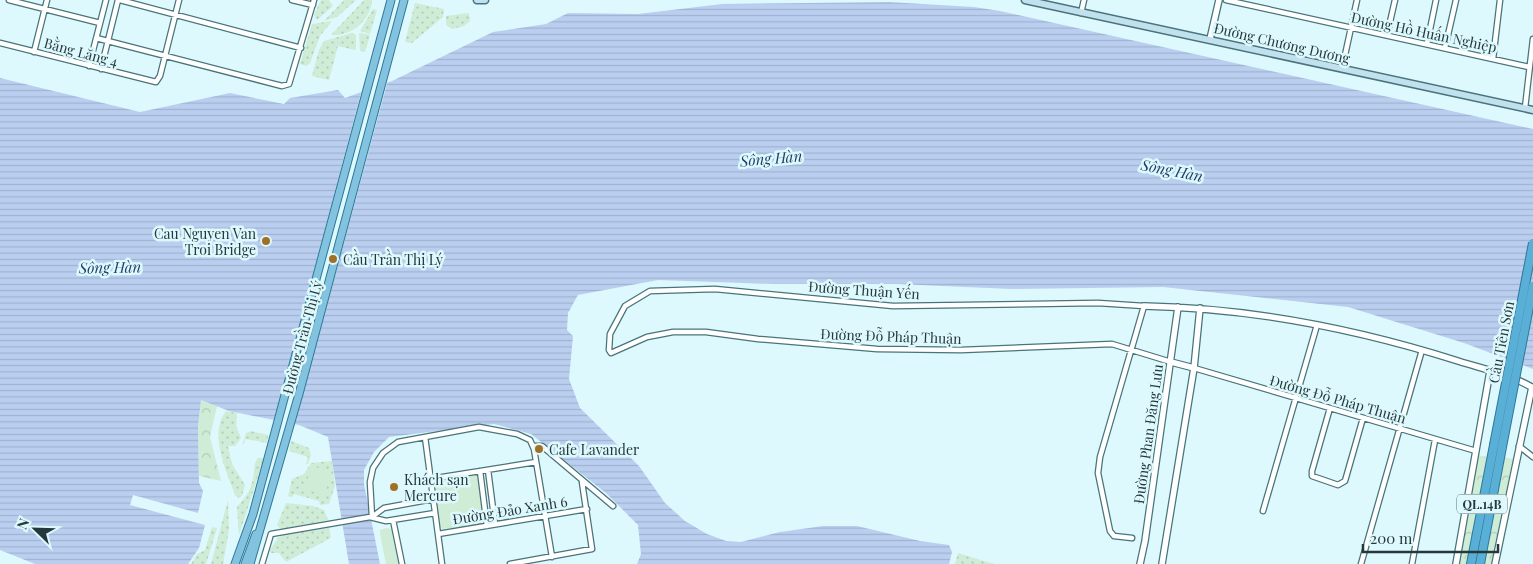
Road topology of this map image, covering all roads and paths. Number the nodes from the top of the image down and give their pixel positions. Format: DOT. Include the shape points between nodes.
graph roads {
  1 [pos="9,0"];
  2 [pos="46,0"];
  3 [pos="106,0"];
  4 [pos="119,0"];
  5 [pos="179,0"];
  6 [pos="292,0"];
  7 [pos="391,0"];
  8 [pos="404,0"];
  9 [pos="478,0"];
  10 [pos="484,0"];
  11 [pos="1026,0"];
  12 [pos="1084,0"];
  13 [pos="1219,0"];
  14 [pos="1226,0"];
  15 [pos="1258,0"];
  16 [pos="1357,0"];
  17 [pos="1395,0"];
  18 [pos="1436,0"];
  19 [pos="1456,0"];
  20 [pos="1500,0"];
  21 [pos="313,3"];
  22 [pos="1257,7"];
  23 [pos="44,9"];
  24 [pos="1081,13"];
  25 [pos="176,14"];
  26 [pos="100,23"];
  27 [pos="1352,28"];
  28 [pos="1387,35"];
  29 [pos="96,38"];
  30 [pos="1210,39"];
  31 [pos="1533,39"];
  32 [pos="108,41"];
  33 [pos="0,43"];
  34 [pos="1427,44"];
  35 [pos="301,48"];
  36 [pos="1445,48"];
  37 [pos="34,52"];
  38 [pos="164,57"];
  39 [pos="1493,59"];
  40 [pos="89,66"];
  41 [pos="1529,67"];
  42 [pos="101,69"];
  43 [pos="1342,70"];
  44 [pos="1525,108"];
  45 [pos="1533,110"];
  46 [pos="1533,244"];
  47 [pos="1533,286"];
  48 [pos="1144,306"];
  49 [pos="1178,306"];
  50 [pos="1200,308"];
  51 [pos="1317,325"];
  52 [pos="1132,349"];
  53 [pos="1422,350"];
  54 [pos="612,353"];
  55 [pos="1171,362"];
  56 [pos="1194,368"];
  57 [pos="1490,371"];
  58 [pos="1532,388"];
  59 [pos="1296,398"];
  60 [pos="1330,408"];
  61 [pos="1363,418"];
  62 [pos="1400,428"];
  63 [pos="425,437"];
  64 [pos="1435,440"];
  65 [pos="534,446"];
  66 [pos="1498,446"];
  67 [pos="1519,446"];
  68 [pos="1476,451"];
  69 [pos="1533,456"];
  70 [pos="536,462"];
  71 [pos="488,470"];
  72 [pos="480,471"];
  73 [pos="430,479"];
  74 [pos="582,482"];
  75 [pos="433,499"];
  76 [pos="613,506"];
  77 [pos="587,509"];
  78 [pos="1263,511"];
  79 [pos="435,513"];
  80 [pos="254,514"];
  81 [pos="264,516"];
  82 [pos="544,516"];
  83 [pos="371,517"];
  84 [pos="393,520"];
  85 [pos="495,524"];
  86 [pos="487,526"];
  87 [pos="438,534"];
  88 [pos="1132,538"];
  89 [pos="552,557"];
  90 [pos="234,564"];
  91 [pos="240,564"];
  92 [pos="245,564"];
  93 [pos="250,564"];
  94 [pos="262,564"];
  95 [pos="402,564"];
  96 [pos="442,564"];
  97 [pos="510,564"];
  98 [pos="1140,564"];
  99 [pos="1162,564"];
  100 [pos="1361,564"];
  101 [pos="1412,564"];
  102 [pos="1456,564"];
  103 [pos="1471,564"];
  104 [pos="1480,564"];
  105 [pos="1495,564"];
  1 -- 23 [label="street"];
  2 -- 23 [label="street"];
  3 -- 26 [label="street"];
  4 -- 25 [label="street"];
  4 -- 32 [label="street"];
  5 -- 25 [label="street"];
  6 -- 21 [label="street"];
  7 -- 80 [label="main road"];
  8 -- 81 [label="main road, Đường Trần Thị Lý"];
  9 -- 10 [label="main road"];
  11 -- 24 [label="main road, Đường Chương Dương"];
  12 -- 24 [label="street"];
  13 -- 30 [label="street"];
  14 -- 22 [label="street, Đường Hồ Huấn Nghiệp"];
  15 -- 22 [label="street"];
  16 -- 27 [label="street"];
  17 -- 28 [label="street"];
  18 -- 34 [label="street"];
  19 -- 36 [label="street"];
  20 -- 39 [label="street"];
  21 -- 35 [label="street"];
  22 -- 27 [label="street, Đường Hồ Huấn Nghiệp"];
  23 -- 26 [label="street"];
  23 -- 37 [label="street"];
  24 -- 30 [label="main road, Đường Chương Dương"];
  25 -- 35 [label="street"];
  25 -- 38 [label="street"];
  26 -- 29 [label="street"];
  27 -- 28 [label="street, Đường Hồ Huấn Nghiệp"];
  27 -- 43 [label="street"];
  28 -- 34 [label="street, Đường Hồ Huấn Nghiệp"];
  29 -- 32 [label="street"];
  29 -- 40 [label="street"];
  30 -- 43 [label="main road, Đường Chương Dương"];
  31 -- 41 [label="street"];
  32 -- 38 [label="street"];
  32 -- 42 [label="street"];
  33 -- 37 [label="street, Bằng Lăng 4"];
  34 -- 36 [label="street, Đường Hồ Huấn Nghiệp"];
  35 -- 38 [label="street" via="288,84 282,86"];
  36 -- 39 [label="street, Đường Hồ Huấn Nghiệp"];
  37 -- 40 [label="street, Bằng Lăng 4"];
  38 -- 42 [label="street, Bằng Lăng 4" via="156,82"];
  39 -- 41 [label="street, Đường Hồ Huấn Nghiệp"];
  40 -- 42 [label="street, Bằng Lăng 4"];
  41 -- 44 [label="street"];
  43 -- 44 [label="main road, Đường Chương Dương"];
  44 -- 45 [label="main road, Đường Chương Dương"];
  46 -- 66 [label="highway, Cầu Tiên Sơn / QL.14B, bridge"];
  47 -- 66 [label="highway, Cầu Tiên Sơn / QL.14B, bridge"];
  48 -- 49 [label="street"];
  48 -- 52 [label="street"];
  48 -- 54 [label="street, Đường Thuận Yến" via="1098,303 893,306 715,289 650,291 625,306 608,340 608,350"];
  49 -- 50 [label="street"];
  49 -- 55 [label="street, Đường Phan Đăng Lưu"];
  50 -- 51 [label="street"];
  50 -- 56 [label="street"];
  51 -- 53 [label="street"];
  51 -- 59 [label="street"];
  52 -- 54 [label="street, Đường Đỗ Pháp Thuận" via="1112,344 961,350 877,349 706,332 673,332 647,337"];
  52 -- 55 [label="street, Đường Đỗ Pháp Thuận"];
  52 -- 88 [label="street" via="1104,440 1098,473 1110,531 1114,536"];
  53 -- 57 [label="street"];
  53 -- 62 [label="street"];
  55 -- 56 [label="street"];
  55 -- 98 [label="street, Đường Phan Đăng Lưu"];
  56 -- 59 [label="street, Đường Đỗ Pháp Thuận"];
  56 -- 99 [label="street"];
  57 -- 58 [label="street"];
  57 -- 68 [label="street"];
  58 -- 67 [label="street"];
  59 -- 60 [label="street, Đường Đỗ Pháp Thuận"];
  59 -- 78 [label="street"];
  60 -- 61 [label="street, Đường Đỗ Pháp Thuận"];
  60 -- 61 [label="street" via="1312,476 1338,485 1345,481"];
  61 -- 62 [label="street, Đường Đỗ Pháp Thuận"];
  62 -- 64 [label="street, Đường Đỗ Pháp Thuận"];
  62 -- 100 [label="street"];
  63 -- 65 [label="street, Đường Đảo Xanh 6" via="484,428 524,436"];
  63 -- 73 [label="street"];
  63 -- 83 [label="street, Đường Đảo Xanh 6" via="398,442 377,460 370,478"];
  64 -- 68 [label="street, Đường Đỗ Pháp Thuận"];
  64 -- 101 [label="street"];
  65 -- 70 [label="street"];
  65 -- 74 [label="street, Đường Đảo Xanh 6" via="542,446"];
  66 -- 103 [label="highway, QL.14B"];
  66 -- 104 [label="highway, QL.14B"];
  67 -- 69 [label="street"];
  67 -- 105 [label="street"];
  68 -- 102 [label="street"];
  70 -- 71 [label="street"];
  70 -- 82 [label="street"];
  71 -- 72 [label="street"];
  71 -- 85 [label="street"];
  72 -- 73 [label="street"];
  72 -- 86 [label="street"];
  73 -- 75 [label="street"];
  74 -- 76 [label="street, Đường Đảo Xanh 6"];
  74 -- 77 [label="street"];
  75 -- 79 [label="street"];
  75 -- 83 [label="street" via="384,508"];
  77 -- 82 [label="street, Đường Đảo Xanh 6"];
  77 -- 89 [label="street" via="592,549"];
  79 -- 84 [label="street"];
  79 -- 87 [label="street"];
  80 -- 90 [label="main road"];
  80 -- 91 [label="main road"];
  81 -- 92 [label="main road"];
  81 -- 93 [label="main road, Đường Trần Thị Lý"];
  82 -- 85 [label="street, Đường Đảo Xanh 6"];
  82 -- 89 [label="street"];
  83 -- 84 [label="street"];
  83 -- 94 [label="street" via="271,534"];
  84 -- 95 [label="street"];
  85 -- 86 [label="street, Đường Đảo Xanh 6"];
  86 -- 87 [label="street, Đường Đảo Xanh 6"];
  87 -- 96 [label="street"];
  89 -- 97 [label="street"];
}
